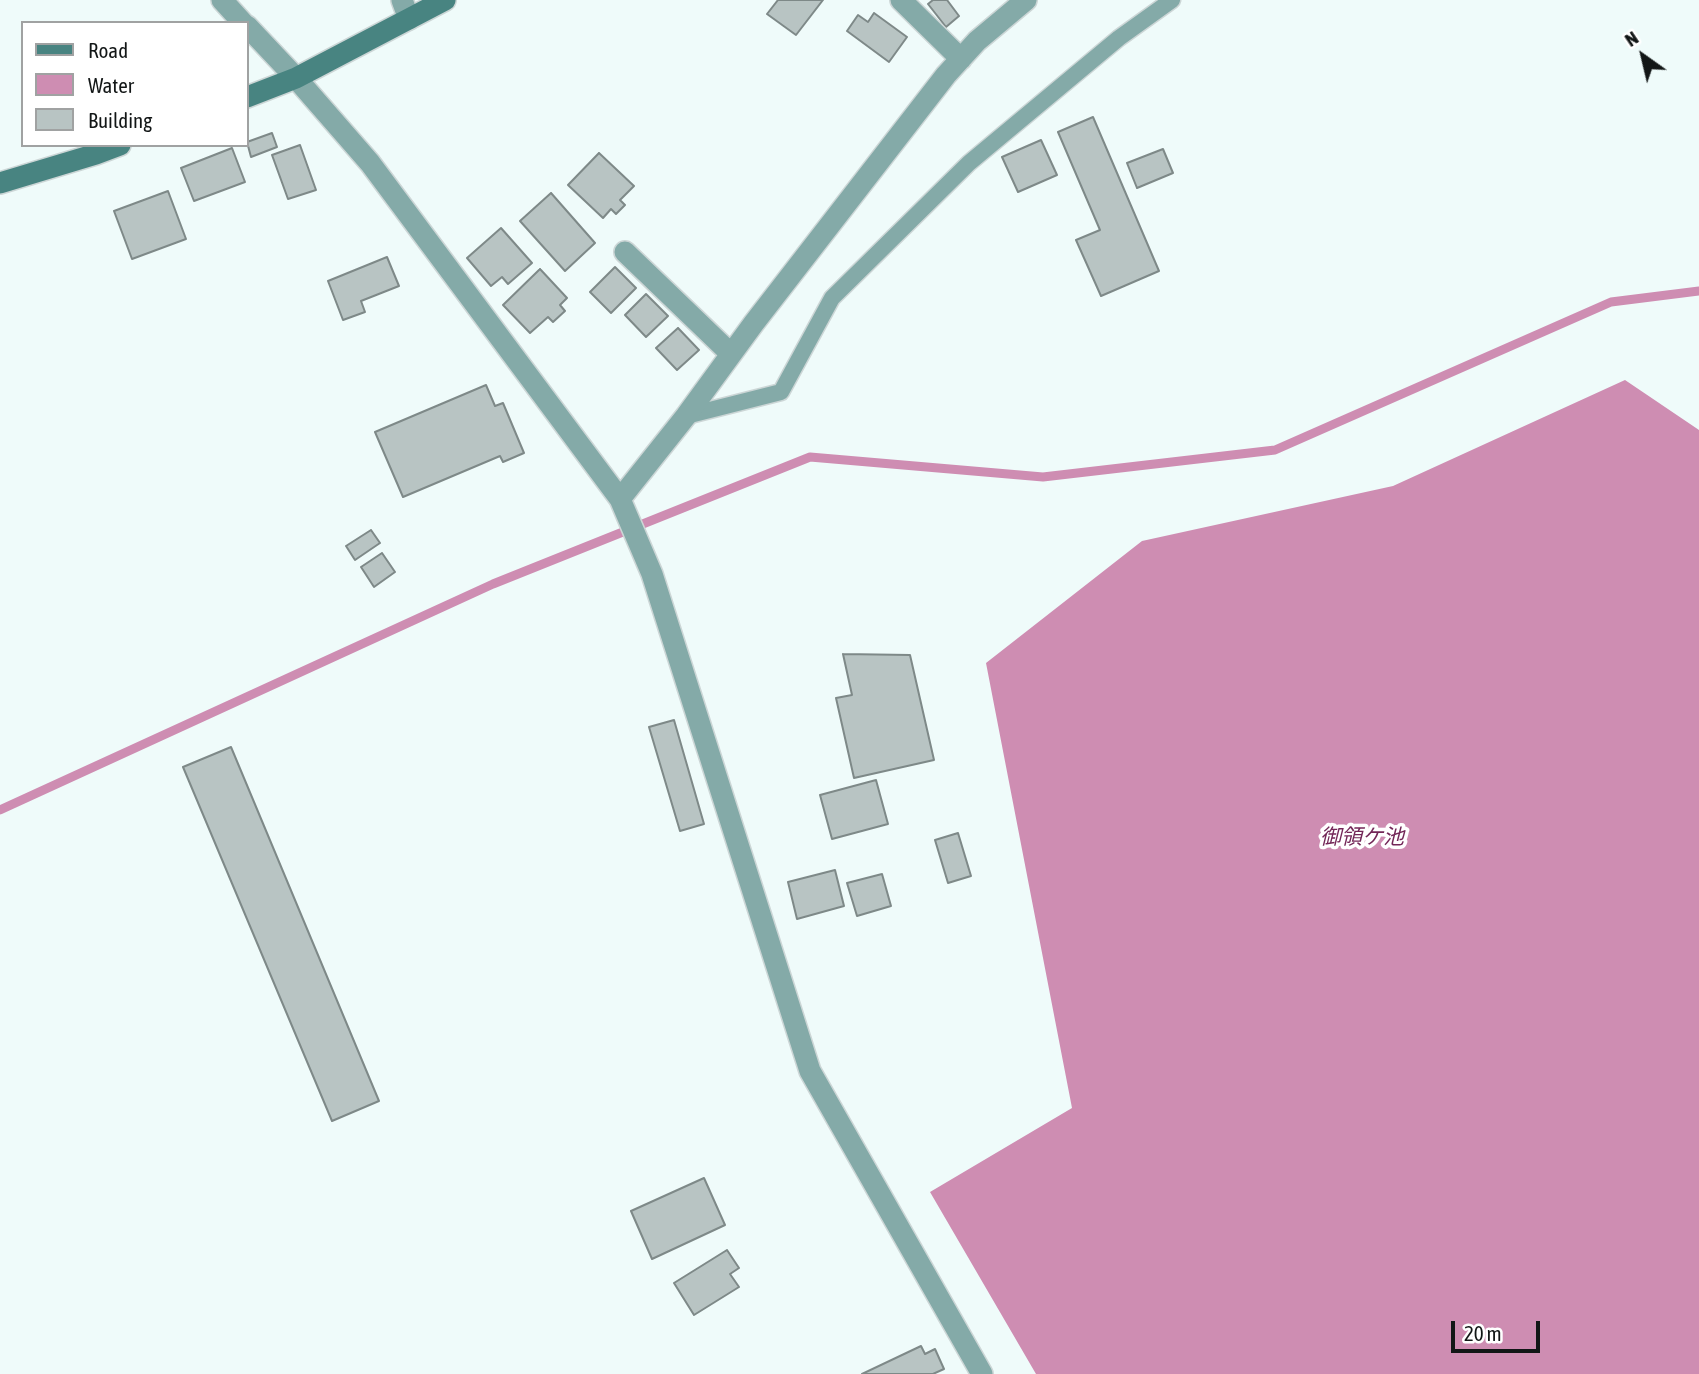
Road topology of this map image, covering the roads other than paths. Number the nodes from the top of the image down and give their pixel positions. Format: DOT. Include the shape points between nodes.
graph roads {
  1 [pos="222,0"];
  2 [pos="445,0"];
  3 [pos="901,0"];
  4 [pos="1026,0"];
  5 [pos="1172,0"];
  6 [pos="405,9"];
  7 [pos="242,21"];
  8 [pos="248,27"];
  9 [pos="961,59"];
  10 [pos="296,78"];
  11 [pos="248,97"];
  12 [pos="115,147"];
  13 [pos="0,183"];
  14 [pos="625,253"];
  15 [pos="731,354"];
  16 [pos="686,416"];
  17 [pos="621,499"];
  18 [pos="982,1374"];
  1 -- 7 [label="street"];
  2 -- 6 [label="street"];
  3 -- 9 [label="street"];
  4 -- 9 [label="street"];
  5 -- 16 [label="lane" via="1119,38 969,163 832,298 781,392"];
  6 -- 10 [label="street"];
  8 -- 10 [label="street"];
  9 -- 15 [label="street"];
  10 -- 11 [label="street"];
  10 -- 17 [label="street" via="370,163"];
  12 -- 13 [label="street"];
  14 -- 15 [label="street"];
  15 -- 16 [label="street"];
  16 -- 17 [label="street"];
  17 -- 18 [label="street" via="652,574 810,1071"];
}
